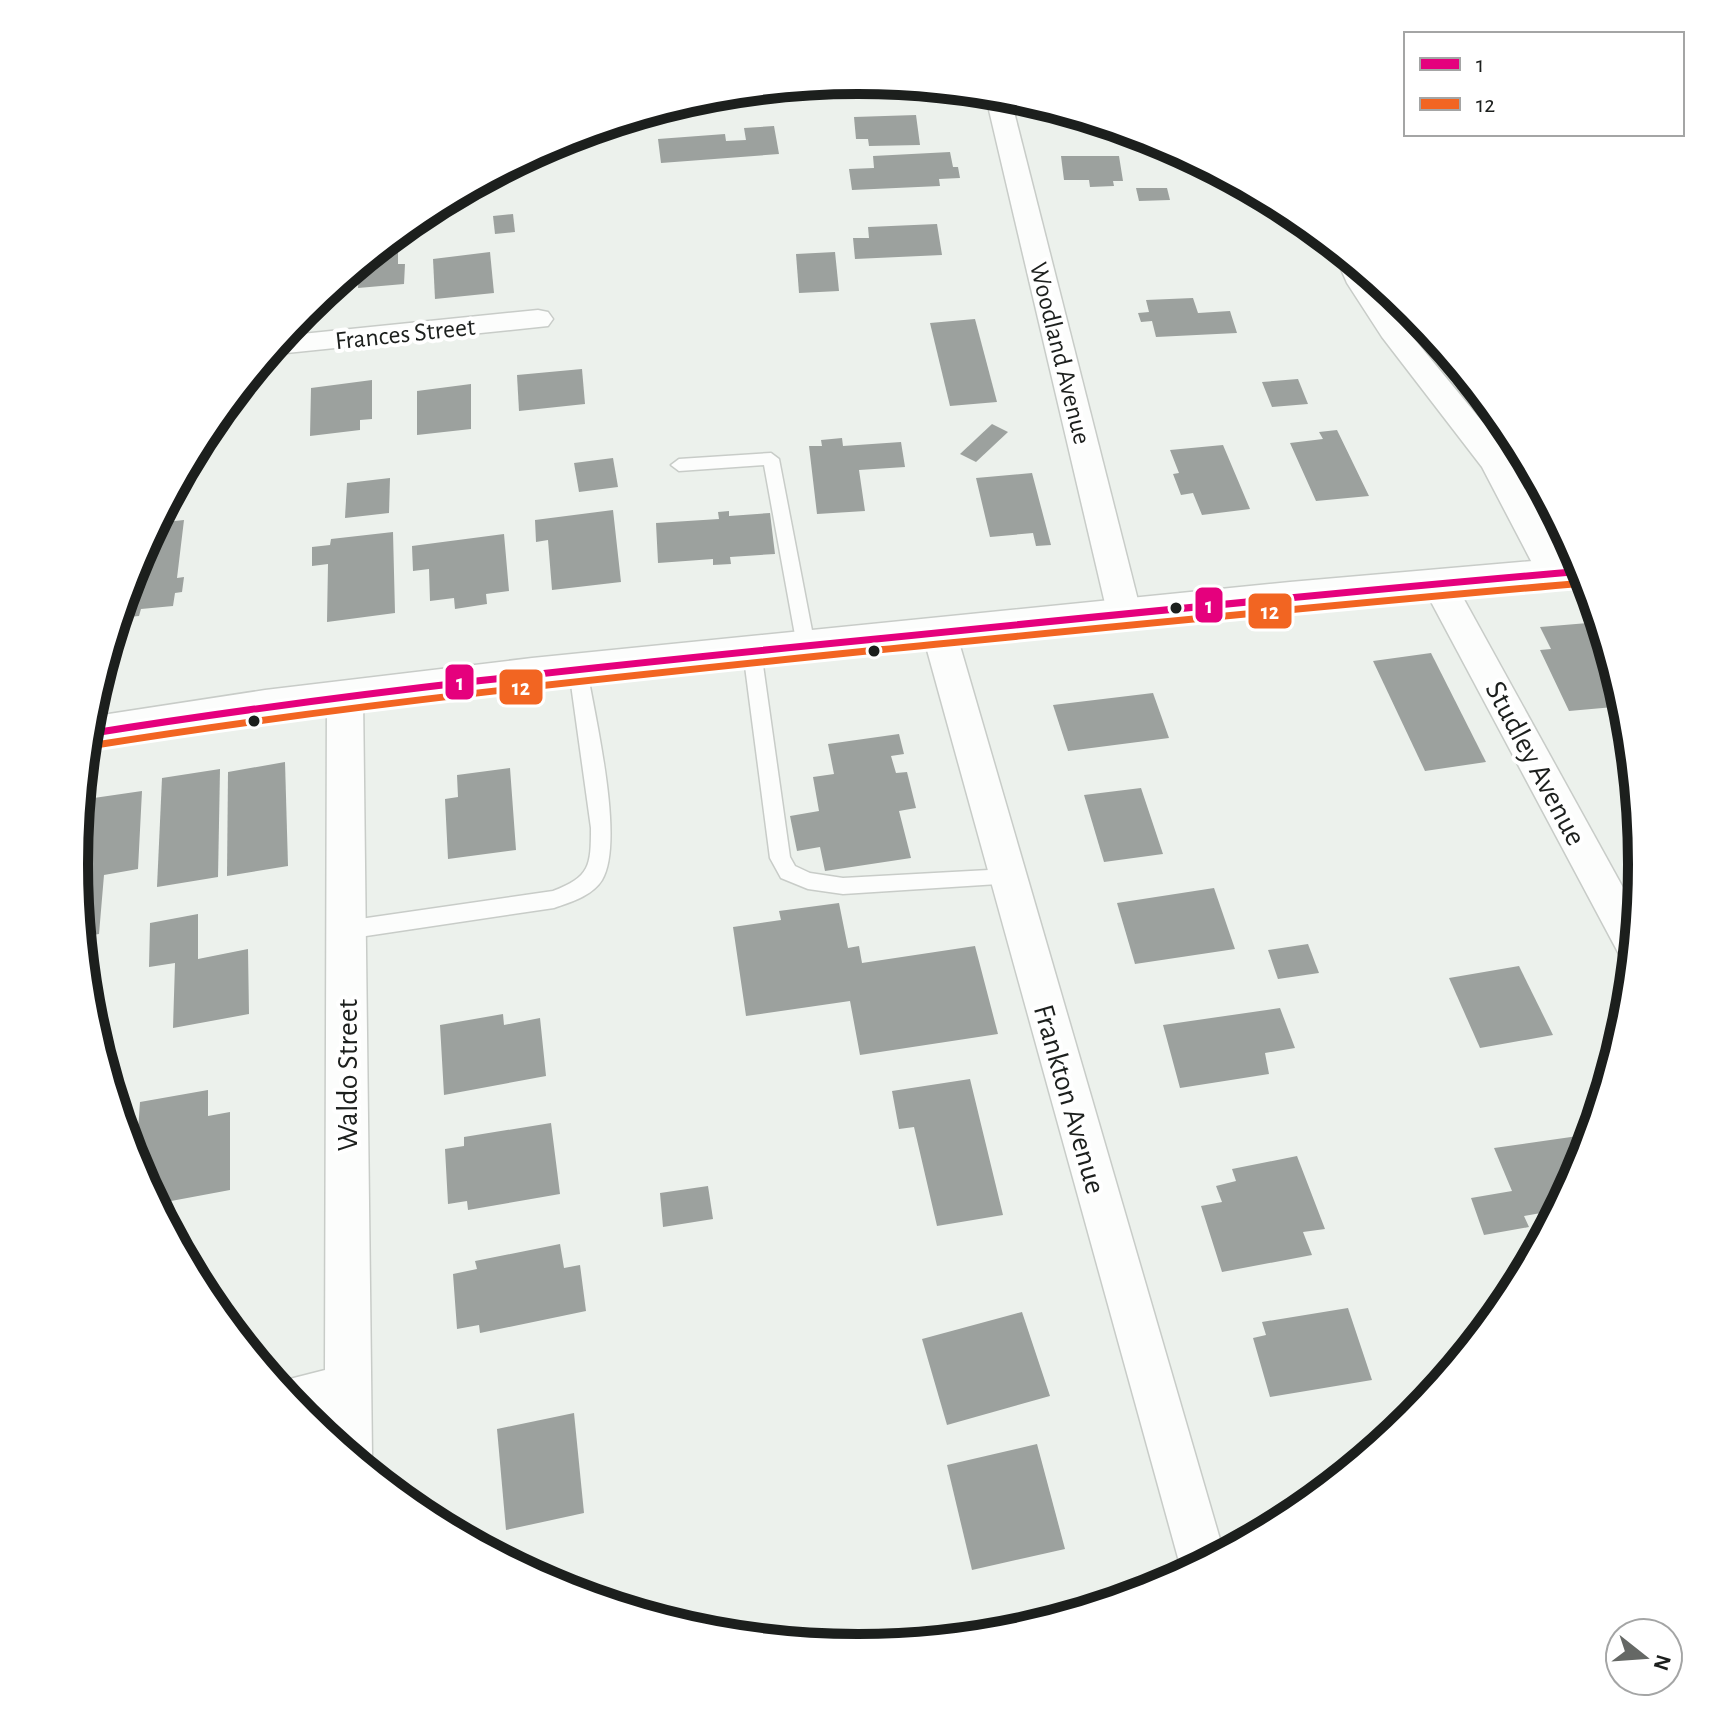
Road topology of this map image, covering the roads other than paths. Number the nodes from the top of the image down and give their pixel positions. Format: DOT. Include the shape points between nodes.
graph roads {
  1 [pos="1000,108"];
  2 [pos="1365,286"];
  3 [pos="538,319"];
  4 [pos="290,345"];
  5 [pos="679,465"];
  6 [pos="1569,572"];
  7 [pos="1438,583"];
  8 [pos="1124,612"];
  9 [pos="939,632"];
  10 [pos="806,646"];
  11 [pos="752,651"];
  12 [pos="578,670"];
  13 [pos="345,695"];
  14 [pos="100,732"];
  15 [pos="1007,877"];
  16 [pos="1625,927"];
  17 [pos="346,930"];
  18 [pos="348,1389"];
  19 [pos="303,1397"];
  20 [pos="348,1441"];
  21 [pos="1200,1554"];
  1 -- 8 [label="street, Woodland Avenue"];
  2 -- 6 [label="street" via="1483,444"];
  3 -- 4 [label="street, Frances Street"];
  5 -- 10 [label="lane" via="771,459"];
  6 -- 7 [label="main road"];
  7 -- 8 [label="main road"];
  7 -- 16 [label="street, Studley Avenue"];
  8 -- 9 [label="main road"];
  9 -- 10 [label="main road"];
  9 -- 15 [label="street, Frankton Avenue"];
  10 -- 11 [label="main road"];
  11 -- 12 [label="main road"];
  11 -- 15 [label="lane" via="780,858 788,872 843,886"];
  12 -- 13 [label="main road"];
  12 -- 17 [label="lane" via="600,827 598,868 586,886 554,899"];
  13 -- 14 [label="main road"];
  13 -- 17 [label="street, Waldo Street"];
  15 -- 21 [label="street, Frankton Avenue"];
  17 -- 18 [label="street, Waldo Street"];
  18 -- 19 [label="street"];
  18 -- 20 [label="street, Waldo Street"];
}
